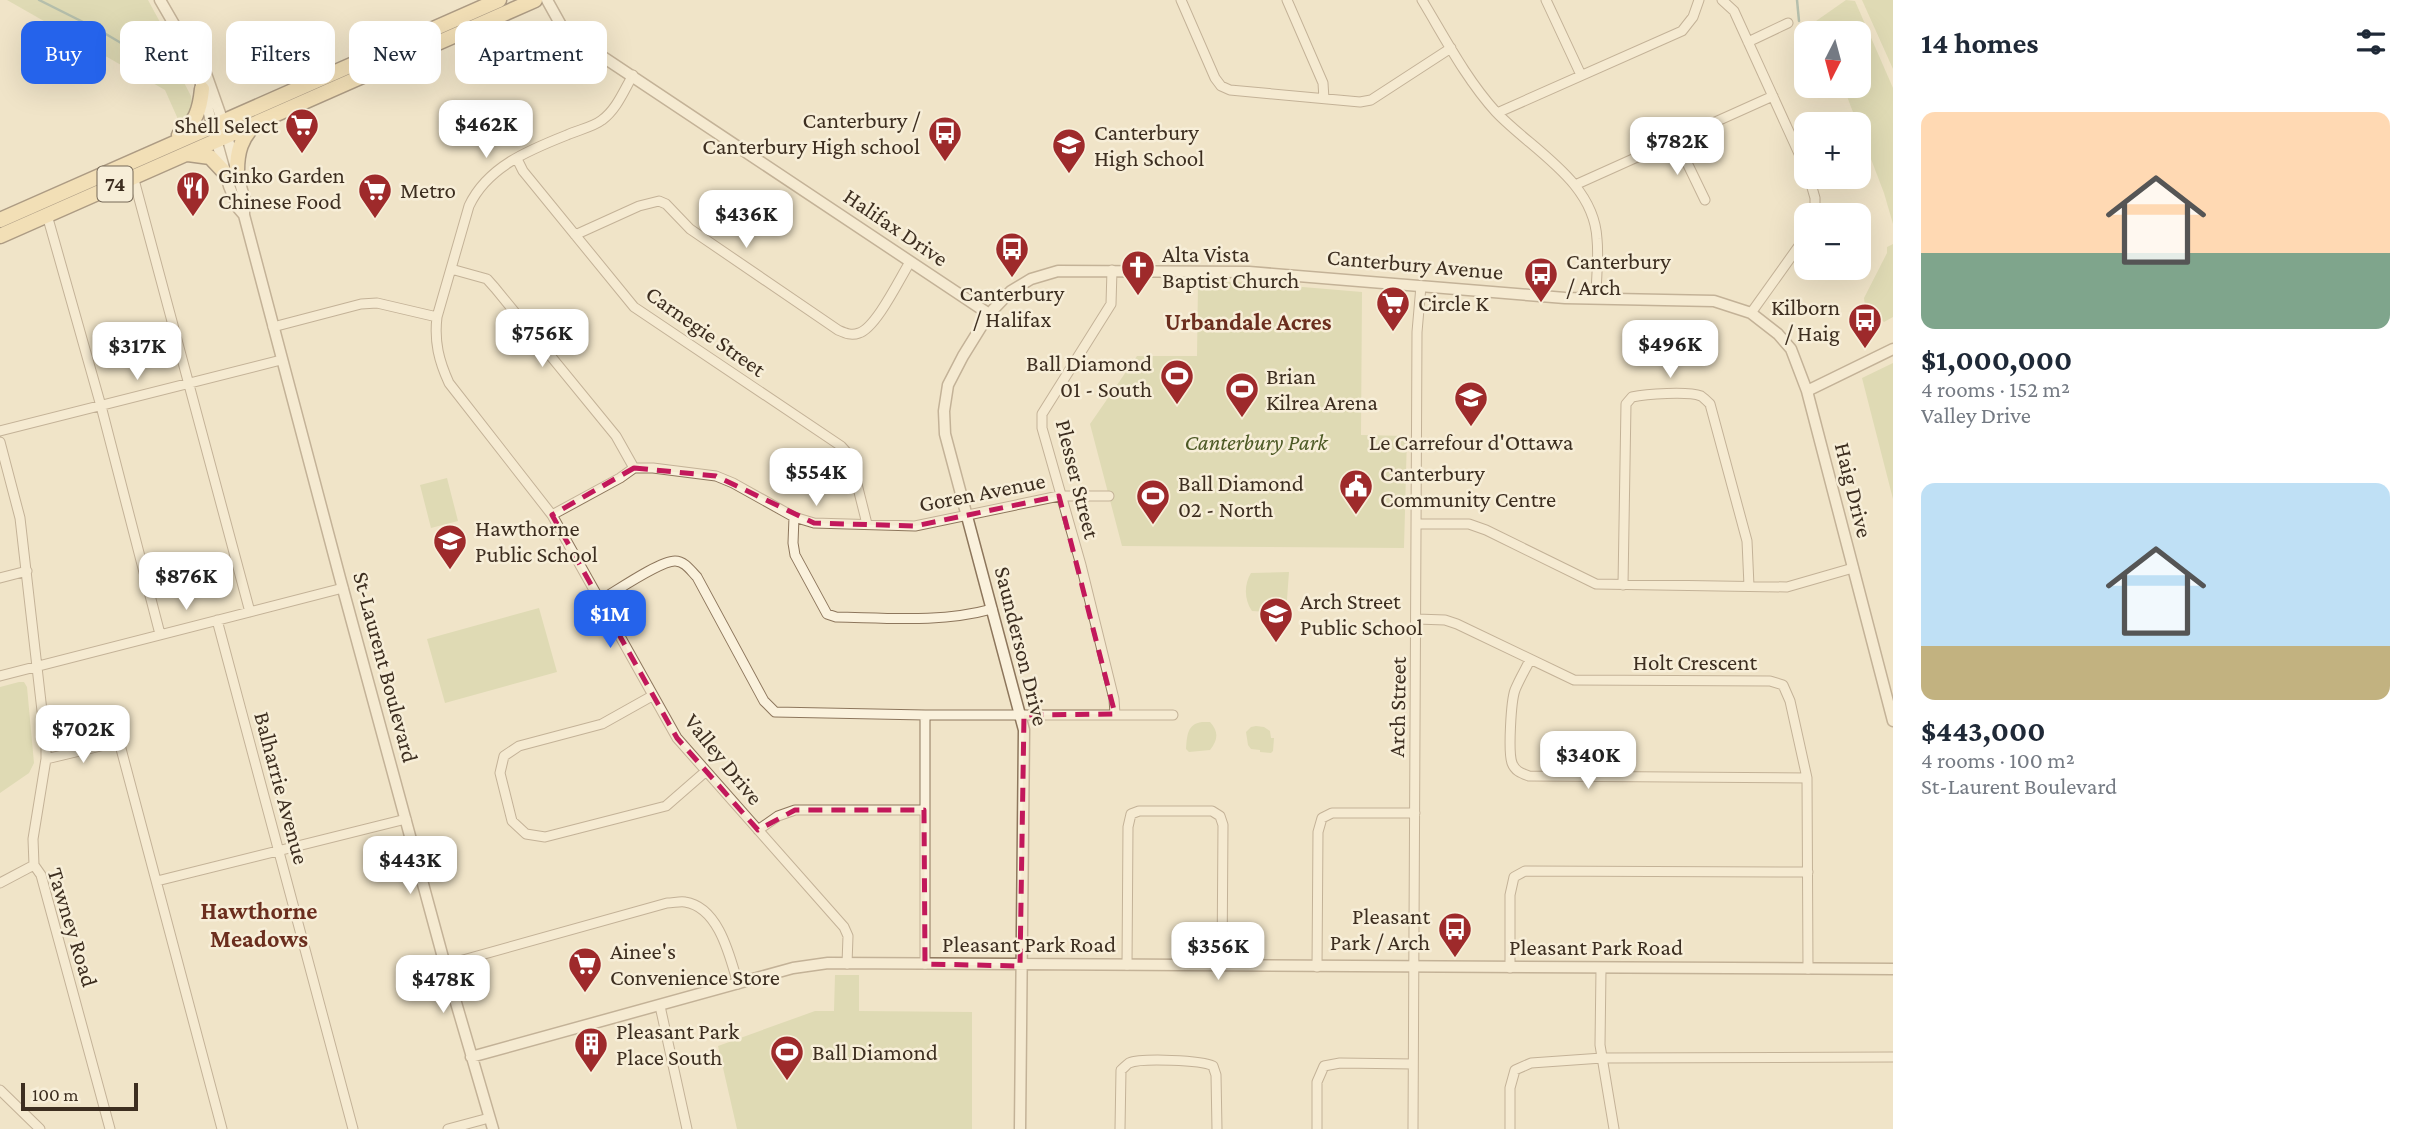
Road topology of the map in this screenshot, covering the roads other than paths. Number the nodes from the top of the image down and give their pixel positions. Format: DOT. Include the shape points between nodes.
graph roads {
  1 [pos="160,0"];
  2 [pos="499,0"];
  3 [pos="535,0"];
  4 [pos="547,0"];
  5 [pos="1181,0"];
  6 [pos="1287,0"];
  7 [pos="1422,0"];
  8 [pos="1546,0"];
  9 [pos="1699,0"];
  10 [pos="1722,0"];
  11 [pos="172,21"];
  12 [pos="1788,23"];
  13 [pos="441,25"];
  14 [pos="441,41"];
  15 [pos="1748,42"];
  16 [pos="1451,48"];
  17 [pos="349,66"];
  18 [pos="633,75"];
  19 [pos="1581,75"];
  20 [pos="349,81"];
  21 [pos="201,84"];
  22 [pos="208,84"];
  23 [pos="202,89"];
  24 [pos="1773,96"];
  25 [pos="1324,99"];
  26 [pos="1497,113"];
  27 [pos="256,122"];
  28 [pos="220,131"];
  29 [pos="1676,140"];
  30 [pos="1794,142"];
  31 [pos="162,149"];
  32 [pos="183,154"];
  33 [pos="517,159"];
  34 [pos="231,172"];
  35 [pos="133,176"];
  36 [pos="1575,185"];
  37 [pos="1705,200"];
  38 [pos="47,215"];
  39 [pos="0,220"];
  40 [pos="575,235"];
  41 [pos="0,236"];
  42 [pos="1794,253"];
  43 [pos="909,262"];
  44 [pos="451,269"];
  45 [pos="1112,270"];
  46 [pos="1421,286"];
  47 [pos="1596,298"];
  48 [pos="1751,313"];
  49 [pos="989,314"];
  50 [pos="437,317"];
  51 [pos="273,327"];
  52 [pos="1893,349"];
  53 [pos="281,360"];
  54 [pos="189,384"];
  55 [pos="1807,391"];
  56 [pos="101,406"];
  57 [pos="0,431"];
  58 [pos="0,442"];
  59 [pos="634,468"];
  60 [pos="1059,496"];
  61 [pos="1109,496"];
  62 [pos="966,514"];
  63 [pos="552,515"];
  64 [pos="794,517"];
  65 [pos="867,524"];
  66 [pos="1417,524"];
  67 [pos="1853,568"];
  68 [pos="27,571"];
  69 [pos="0,578"];
  70 [pos="1623,585"];
  71 [pos="1749,586"];
  72 [pos="343,588"];
  73 [pos="599,601"];
  74 [pos="992,609"];
  75 [pos="250,612"];
  76 [pos="1417,619"];
  77 [pos="216,620"];
  78 [pos="160,634"];
  79 [pos="1530,660"];
  80 [pos="36,666"];
  81 [pos="0,676"];
  82 [pos="652,696"];
  83 [pos="925,715"];
  84 [pos="1021,715"];
  85 [pos="1115,715"];
  86 [pos="1173,715"];
  87 [pos="1893,721"];
  88 [pos="46,759"];
  89 [pos="705,772"];
  90 [pos="1807,778"];
  91 [pos="925,810"];
  92 [pos="1415,813"];
  93 [pos="406,819"];
  94 [pos="758,831"];
  95 [pos="279,851"];
  96 [pos="34,865"];
  97 [pos="1808,872"];
  98 [pos="157,881"];
  99 [pos="0,883"];
  100 [pos="847,964"];
  101 [pos="925,964"];
  102 [pos="445,965"];
  103 [pos="1126,965"];
  104 [pos="1020,966"];
  105 [pos="1222,966"];
  106 [pos="1317,967"];
  107 [pos="1413,967"];
  108 [pos="1510,968"];
  109 [pos="1601,969"];
  110 [pos="1808,969"];
  111 [pos="1893,969"];
  112 [pos="738,984"];
  113 [pos="660,1006"];
  114 [pos="471,1057"];
  115 [pos="1602,1058"];
  116 [pos="1893,1058"];
  117 [pos="1413,1064"];
  118 [pos="0,1090"];
  119 [pos="491,1124"];
  120 [pos="40,1129"];
  121 [pos="110,1129"];
  122 [pos="222,1129"];
  123 [pos="353,1129"];
  124 [pos="448,1129"];
  125 [pos="687,1129"];
  126 [pos="1020,1129"];
  127 [pos="1120,1129"];
  128 [pos="1217,1129"];
  129 [pos="1317,1129"];
  130 [pos="1413,1129"];
  131 [pos="1510,1129"];
  132 [pos="1614,1129"];
  1 -- 11 [label="street, St-Laurent Boulevard"];
  2 -- 13 [label="main road, 74"];
  3 -- 14 [label="main road, 74"];
  4 -- 18 [label="street, Halifax Drive" via="562,27"];
  5 -- 25 [label="street" via="1221,86"];
  6 -- 25 [label="street" via="1323,83"];
  7 -- 16 [label="street"];
  8 -- 19 [label="street"];
  9 -- 19 [label="street" via="1682,31"];
  10 -- 15 [label="street" via="1734,11"];
  12 -- 15 [label="street"];
  15 -- 24 [label="street"];
  16 -- 25 [label="street" via="1371,100"];
  16 -- 26 [label="street"];
  17 -- 28 [label="main road, 74"];
  18 -- 33 [label="street, Valley Drive" via="601,121"];
  18 -- 43 [label="street, Halifax Drive"];
  19 -- 26 [label="street"];
  20 -- 27 [label="main road, 74"];
  21 -- 23 [label="street, St-Laurent Boulevard"];
  22 -- 28 [label="street, St-Laurent Boulevard"];
  23 -- 28 [label="street, St-Laurent Boulevard"];
  23 -- 31 [label="main road" via="194,123"];
  24 -- 29 [label="street"];
  24 -- 30 [label="street"];
  26 -- 36 [label="street"];
  27 -- 28 [label="main road, 74"];
  27 -- 34 [label="main road" via="243,137"];
  28 -- 31 [label="main road, 74"];
  28 -- 32 [label="main road, 74"];
  28 -- 34 [label="street, St-Laurent Boulevard"];
  29 -- 36 [label="street"];
  29 -- 37 [label="street"];
  31 -- 39 [label="main road, 74"];
  32 -- 34 [label="main road" via="210,157"];
  32 -- 35 [label="main road, 74"];
  33 -- 40 [label="street, Carnegie Street"];
  33 -- 44 [label="street, Valley Drive" via="502,165 475,193"];
  34 -- 51 [label="street, St-Laurent Boulevard" via="233,199 244,215"];
  35 -- 38 [label="main road, 74"];
  35 -- 54 [label="street"];
  36 -- 47 [label="street" via="1592,215 1597,238"];
  38 -- 41 [label="main road, 74"];
  38 -- 56 [label="street"];
  40 -- 43 [label="street" via="659,201 725,254 849,334 866,330"];
  40 -- 65 [label="street, Carnegie Street" via="634,307 841,446 850,456"];
  42 -- 48 [label="street"];
  43 -- 49 [label="street, Halifax Drive"];
  44 -- 50 [label="street, Valley Drive"];
  44 -- 59 [label="street" via="486,279 495,288 616,436"];
  45 -- 46 [label="street, Canterbury Avenue" via="1285,274"];
  45 -- 49 [label="street, Canterbury Avenue" via="1058,271 1031,279 1011,291"];
  45 -- 60 [label="street, Plesser Street" via="1111,304 1042,414"];
  46 -- 47 [label="street, Canterbury Avenue"];
  46 -- 66 [label="street, Arch Street"];
  47 -- 48 [label="street, Canterbury Avenue" via="1714,301"];
  48 -- 55 [label="street, Canterbury Avenue" via="1791,349"];
  49 -- 62 [label="street, Saunderson Drive" via="948,385 944,411 945,434"];
  50 -- 51 [label="street" via="377,303"];
  50 -- 63 [label="street, Valley Drive" via="439,359 449,383"];
  51 -- 53 [label="street, St-Laurent Boulevard"];
  52 -- 55 [label="street"];
  53 -- 54 [label="street"];
  53 -- 72 [label="street, St-Laurent Boulevard"];
  54 -- 56 [label="street"];
  54 -- 75 [label="street"];
  55 -- 67 [label="street, Haig Drive"];
  56 -- 57 [label="street"];
  56 -- 78 [label="street"];
  58 -- 68 [label="street, Tawney Road" via="20,518"];
  59 -- 63 [label="street"];
  59 -- 64 [label="street, Goren Avenue" via="716,476"];
  60 -- 61 [label="street, Goren Avenue"];
  60 -- 62 [label="street, Goren Avenue"];
  60 -- 85 [label="street, Plesser Street" via="1081,565"];
  62 -- 65 [label="street, Goren Avenue" via="915,526"];
  62 -- 74 [label="street, Saunderson Drive"];
  63 -- 73 [label="street, Valley Drive"];
  64 -- 65 [label="street, Goren Avenue" via="814,523"];
  64 -- 74 [label="street" via="794,555 827,614 940,618"];
  66 -- 70 [label="street" via="1469,524 1596,584"];
  66 -- 76 [label="street, Arch Street"];
  67 -- 71 [label="street" via="1787,587"];
  67 -- 87 [label="street, Haig Drive"];
  68 -- 69 [label="street"];
  68 -- 80 [label="street, Tawney Road"];
  70 -- 71 [label="street"];
  70 -- 71 [label="street" via="1626,404 1641,395 1693,395 1710,404 1747,541"];
  72 -- 75 [label="street"];
  72 -- 93 [label="street, St-Laurent Boulevard"];
  73 -- 82 [label="street, Valley Drive"];
  73 -- 83 [label="street" via="663,564 685,564 697,577 764,701 775,712"];
  74 -- 84 [label="street, Saunderson Drive"];
  75 -- 77 [label="street"];
  76 -- 79 [label="street, Holt Crescent" via="1457,624"];
  76 -- 92 [label="street, Arch Street"];
  77 -- 78 [label="street"];
  77 -- 95 [label="street, Balharrie Avenue"];
  78 -- 80 [label="street"];
  79 -- 90 [label="street, Holt Crescent" via="1574,680 1770,681 1783,685"];
  79 -- 90 [label="street" via="1512,703 1511,756 1518,772 1529,776"];
  80 -- 81 [label="street"];
  80 -- 88 [label="street, Tawney Road"];
  82 -- 89 [label="street, Valley Drive" via="677,738"];
  82 -- 89 [label="street" via="601,724 519,746 504,756 500,773 512,821 526,834 545,837 666,806"];
  83 -- 84 [label="street"];
  83 -- 91 [label="street"];
  84 -- 85 [label="street"];
  84 -- 104 [label="street, Saunderson Drive"];
  85 -- 86 [label="street"];
  88 -- 96 [label="street, Tawney Road" via="33,839"];
  88 -- 98 [label="street" via="120,745"];
  89 -- 94 [label="street, Valley Drive"];
  90 -- 97 [label="street, Holt Crescent"];
  91 -- 94 [label="street" via="795,810"];
  91 -- 101 [label="street"];
  92 -- 106 [label="street" via="1332,813 1322,818 1318,832"];
  92 -- 107 [label="street, Arch Street"];
  93 -- 95 [label="street"];
  93 -- 102 [label="street, St-Laurent Boulevard"];
  94 -- 100 [label="street, Valley Drive" via="844,927"];
  95 -- 98 [label="street"];
  95 -- 123 [label="street, Balharrie Avenue"];
  96 -- 99 [label="street"];
  96 -- 121 [label="street, Tawney Road" via="41,876"];
  97 -- 108 [label="street" via="1525,871 1514,877 1510,895"];
  97 -- 110 [label="street, Holt Crescent"];
  98 -- 122 [label="street"];
  100 -- 101 [label="street, Pleasant Park Road"];
  100 -- 112 [label="street, Pleasant Park Road" via="793,968"];
  101 -- 104 [label="street, Pleasant Park Road"];
  102 -- 112 [label="street" via="667,903 685,902 702,911 721,932"];
  102 -- 114 [label="street, St-Laurent Boulevard"];
  103 -- 104 [label="street, Pleasant Park Road"];
  103 -- 105 [label="street, Pleasant Park Road"];
  103 -- 105 [label="street" via="1131,814 1212,811 1223,825"];
  104 -- 126 [label="street, Saunderson Drive"];
  105 -- 106 [label="street, Pleasant Park Road"];
  106 -- 107 [label="street, Pleasant Park Road"];
  107 -- 108 [label="street, Pleasant Park Road"];
  107 -- 117 [label="street, Arch Street"];
  108 -- 109 [label="street, Pleasant Park Road"];
  109 -- 110 [label="street, Pleasant Park Road"];
  109 -- 115 [label="street"];
  110 -- 111 [label="street, Pleasant Park Road"];
  112 -- 113 [label="street, Pleasant Park Road"];
  113 -- 114 [label="street, Pleasant Park Road"];
  113 -- 125 [label="street"];
  114 -- 119 [label="street, St-Laurent Boulevard"];
  115 -- 116 [label="street"];
  115 -- 131 [label="street" via="1531,1063 1515,1070"];
  115 -- 132 [label="street"];
  117 -- 129 [label="street" via="1324,1066 1317,1082"];
  117 -- 130 [label="street, Arch Street"];
  118 -- 120 [label="street"];
  119 -- 124 [label="street"];
  127 -- 128 [label="street" via="1121,1070 1138,1061 1199,1061 1213,1066"];
}
